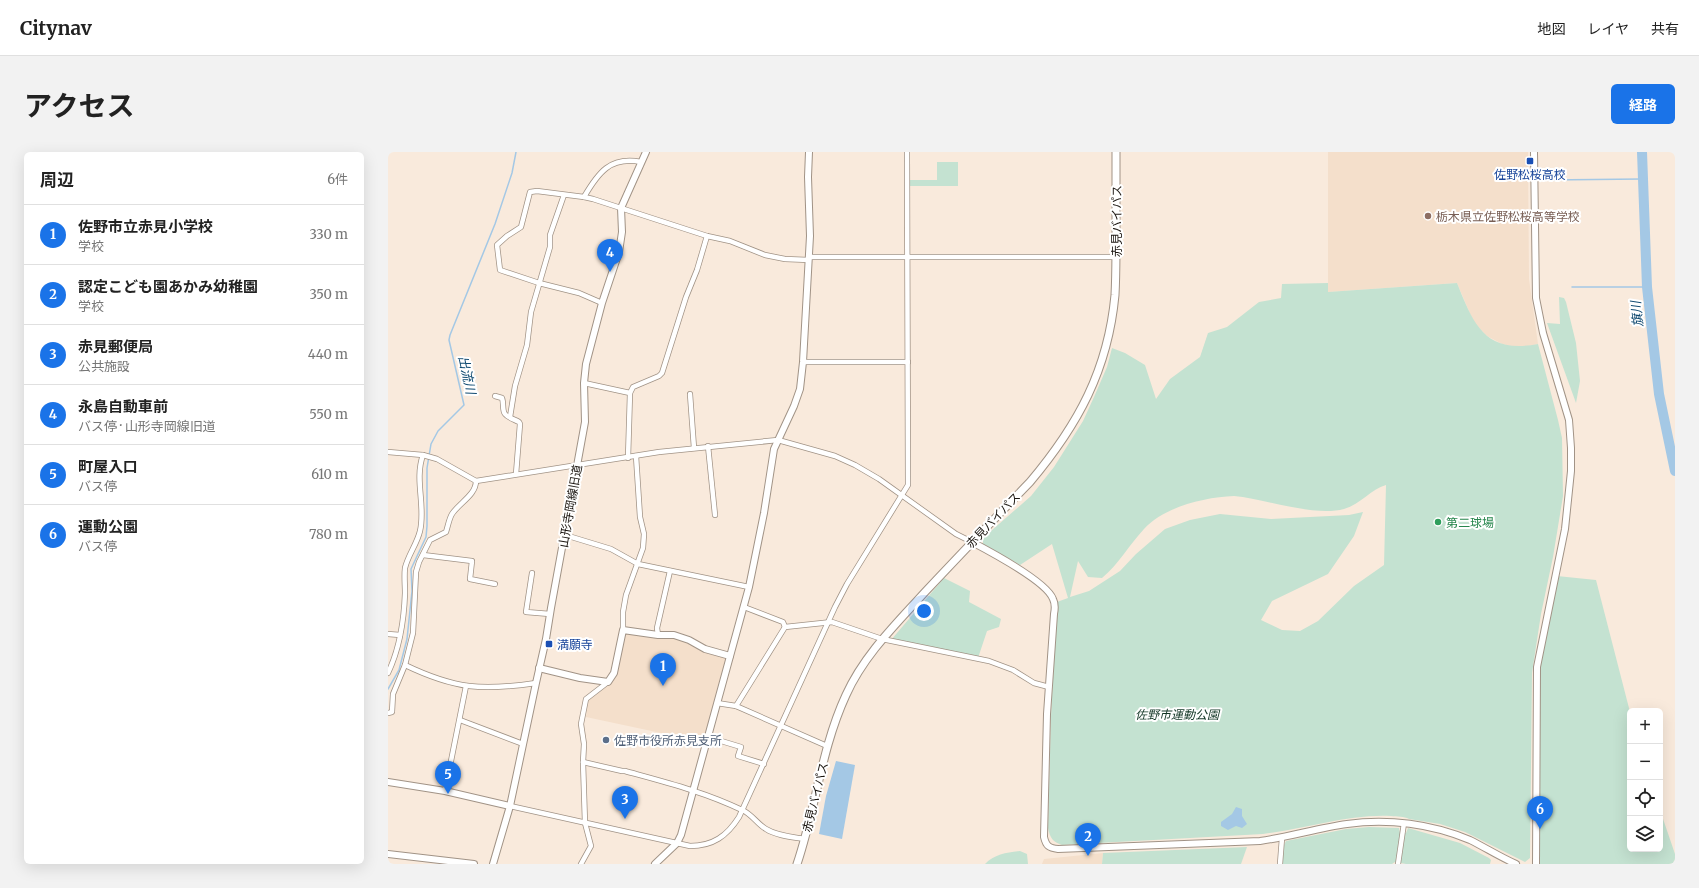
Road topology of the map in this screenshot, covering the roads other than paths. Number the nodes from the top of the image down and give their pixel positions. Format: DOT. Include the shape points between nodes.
graph roads {
  1 [pos="646,152"];
  2 [pos="809,152"];
  3 [pos="907,152"];
  4 [pos="1116,152"];
  5 [pos="1534,152"];
  6 [pos="641,162"];
  7 [pos="564,195"];
  8 [pos="584,197"];
  9 [pos="621,208"];
  10 [pos="707,236"];
  11 [pos="908,257"];
  12 [pos="1116,257"];
  13 [pos="809,259"];
  14 [pos="539,283"];
  15 [pos="602,303"];
  16 [pos="803,362"];
  17 [pos="908,362"];
  18 [pos="584,383"];
  19 [pos="630,393"];
  20 [pos="690,394"];
  21 [pos="495,396"];
  22 [pos="510,417"];
  23 [pos="778,440"];
  24 [pos="708,446"];
  25 [pos="694,448"];
  26 [pos="388,452"];
  27 [pos="424,455"];
  28 [pos="636,456"];
  29 [pos="628,458"];
  30 [pos="577,465"];
  31 [pos="516,474"];
  32 [pos="476,481"];
  33 [pos="902,495"];
  34 [pos="715,516"];
  35 [pos="565,535"];
  36 [pos="972,542"];
  37 [pos="423,555"];
  38 [pos="638,564"];
  39 [pos="670,571"];
  40 [pos="532,574"];
  41 [pos="495,584"];
  42 [pos="750,587"];
  43 [pos="744,607"];
  44 [pos="550,614"];
  45 [pos="827,622"];
  46 [pos="785,627"];
  47 [pos="623,630"];
  48 [pos="388,634"];
  49 [pos="658,635"];
  50 [pos="400,636"];
  51 [pos="882,639"];
  52 [pos="730,656"];
  53 [pos="405,665"];
  54 [pos="539,668"];
  55 [pos="388,673"];
  56 [pos="608,682"];
  57 [pos="536,683"];
  58 [pos="466,686"];
  59 [pos="1049,687"];
  60 [pos="717,703"];
  61 [pos="736,706"];
  62 [pos="388,713"];
  63 [pos="460,720"];
  64 [pos="780,726"];
  65 [pos="708,737"];
  66 [pos="523,744"];
  67 [pos="827,746"];
  68 [pos="583,762"];
  69 [pos="764,764"];
  70 [pos="388,782"];
  71 [pos="444,790"];
  72 [pos="694,791"];
  73 [pos="510,806"];
  74 [pos="743,810"];
  75 [pos="585,822"];
  76 [pos="1404,823"];
  77 [pos="1282,838"];
  78 [pos="805,839"];
  79 [pos="677,843"];
  80 [pos="388,854"];
  81 [pos="474,864"];
  82 [pos="493,864"];
  83 [pos="581,864"];
  84 [pos="655,864"];
  85 [pos="797,864"];
  86 [pos="1280,864"];
  87 [pos="1398,864"];
  88 [pos="1516,864"];
  89 [pos="1536,864"];
  1 -- 6 [label="street, 山形寺岡線旧道"];
  2 -- 13 [label="street"];
  3 -- 11 [label="street"];
  4 -- 12 [label="main road, 赤見バイパス"];
  5 -- 89 [label="street" via="1535,280 1538,315 1568,420 1571,448 1565,529 1537,667"];
  6 -- 8 [label="street" via="611,164 595,179"];
  6 -- 9 [label="street, 山形寺岡線旧道"];
  7 -- 8 [label="street"];
  7 -- 14 [label="street" via="553,223 550,247"];
  7 -- 14 [label="street" via="530,192 521,227 498,245 500,270"];
  8 -- 9 [label="street"];
  9 -- 10 [label="street"];
  9 -- 15 [label="street, 山形寺岡線旧道" via="622,232 619,252"];
  10 -- 13 [label="street" via="730,241 765,255 785,259"];
  10 -- 19 [label="street" via="662,373 632,387"];
  11 -- 12 [label="street"];
  11 -- 13 [label="street"];
  11 -- 17 [label="street"];
  12 -- 36 [label="main road, 赤見バイパス" via="1115,295 1105,347 1094,382 1080,411 1067,435 1045,465"];
  13 -- 16 [label="street"];
  14 -- 15 [label="street" via="579,293"];
  14 -- 22 [label="street"];
  15 -- 18 [label="street, 山形寺岡線旧道" via="586,364"];
  16 -- 17 [label="street"];
  16 -- 23 [label="street" via="800,389"];
  17 -- 33 [label="street" via="908,485"];
  18 -- 19 [label="street"];
  18 -- 30 [label="street, 山形寺岡線旧道" via="585,422"];
  19 -- 29 [label="street"];
  20 -- 25 [label="street"];
  21 -- 22 [label="street" via="502,398 504,413"];
  22 -- 31 [label="street" via="520,424"];
  23 -- 24 [label="street"];
  23 -- 33 [label="street" via="835,456 879,479"];
  23 -- 42 [label="street" via="771,461"];
  24 -- 25 [label="street"];
  24 -- 34 [label="street"];
  25 -- 28 [label="street"];
  26 -- 27 [label="street"];
  27 -- 32 [label="street" via="438,459"];
  27 -- 50 [label="street" via="420,464 420,531 405,568"];
  28 -- 29 [label="street"];
  28 -- 38 [label="street" via="640,517 644,534"];
  29 -- 30 [label="street"];
  30 -- 31 [label="street"];
  30 -- 35 [label="street, 山形寺岡線旧道"];
  31 -- 32 [label="street"];
  32 -- 37 [label="street" via="471,493 452,514 446,532 430,540"];
  33 -- 36 [label="street" via="956,534"];
  33 -- 45 [label="street" via="847,584"];
  35 -- 38 [label="street" via="612,549"];
  35 -- 44 [label="street, 山形寺岡線旧道"];
  36 -- 51 [label="main road, 赤見バイパス"];
  36 -- 59 [label="street" via="1022,571 1054,599"];
  37 -- 41 [label="street" via="472,561 470,579"];
  37 -- 53 [label="street" via="416,572 413,633"];
  38 -- 39 [label="street"];
  38 -- 47 [label="street" via="626,595"];
  39 -- 42 [label="street"];
  39 -- 49 [label="street" via="657,628"];
  40 -- 44 [label="street" via="526,612"];
  42 -- 43 [label="street"];
  43 -- 46 [label="street" via="783,622"];
  43 -- 52 [label="street"];
  44 -- 54 [label="street, 山形寺岡線旧道"];
  45 -- 46 [label="street"];
  45 -- 51 [label="street"];
  45 -- 64 [label="street"];
  46 -- 61 [label="street"];
  47 -- 49 [label="street"];
  47 -- 56 [label="street" via="614,673"];
  48 -- 50 [label="street"];
  49 -- 52 [label="street" via="674,635 705,649"];
  50 -- 55 [label="street"];
  51 -- 59 [label="street" via="989,661 1013,670 1034,683"];
  51 -- 67 [label="main road, 赤見バイパス" via="859,670 846,694"];
  52 -- 60 [label="street"];
  53 -- 58 [label="street" via="442,681"];
  53 -- 62 [label="street" via="393,694 392,712"];
  54 -- 56 [label="street"];
  54 -- 57 [label="street, 山形寺岡線旧道"];
  56 -- 68 [label="street" via="586,699 581,724"];
  57 -- 58 [label="street" via="498,688"];
  57 -- 66 [label="street, 山形寺岡線旧道"];
  58 -- 63 [label="street"];
  59 -- 77 [label="street" via="1044,837 1049,848 1260,841"];
  60 -- 61 [label="street"];
  60 -- 65 [label="street"];
  61 -- 64 [label="street"];
  63 -- 66 [label="street"];
  63 -- 71 [label="street"];
  64 -- 67 [label="street"];
  64 -- 69 [label="street"];
  65 -- 69 [label="street" via="741,747 738,756"];
  65 -- 72 [label="street"];
  66 -- 73 [label="street, 山形寺岡線旧道"];
  67 -- 78 [label="main road, 赤見バイパス"];
  68 -- 72 [label="street"];
  68 -- 75 [label="street"];
  69 -- 74 [label="street"];
  70 -- 71 [label="street"];
  71 -- 73 [label="street"];
  72 -- 74 [label="street"];
  72 -- 79 [label="street"];
  73 -- 75 [label="street"];
  73 -- 82 [label="street, 山形寺岡線旧道"];
  74 -- 78 [label="street" via="766,829"];
  74 -- 79 [label="street" via="728,833 715,841 699,846"];
  75 -- 79 [label="street"];
  75 -- 83 [label="street" via="591,846"];
  76 -- 77 [label="street" via="1358,822"];
  76 -- 87 [label="street"];
  76 -- 88 [label="street" via="1456,835"];
  77 -- 86 [label="street"];
  78 -- 85 [label="main road, 赤見バイパス"];
  79 -- 84 [label="street"];
  80 -- 81 [label="street"];
}
